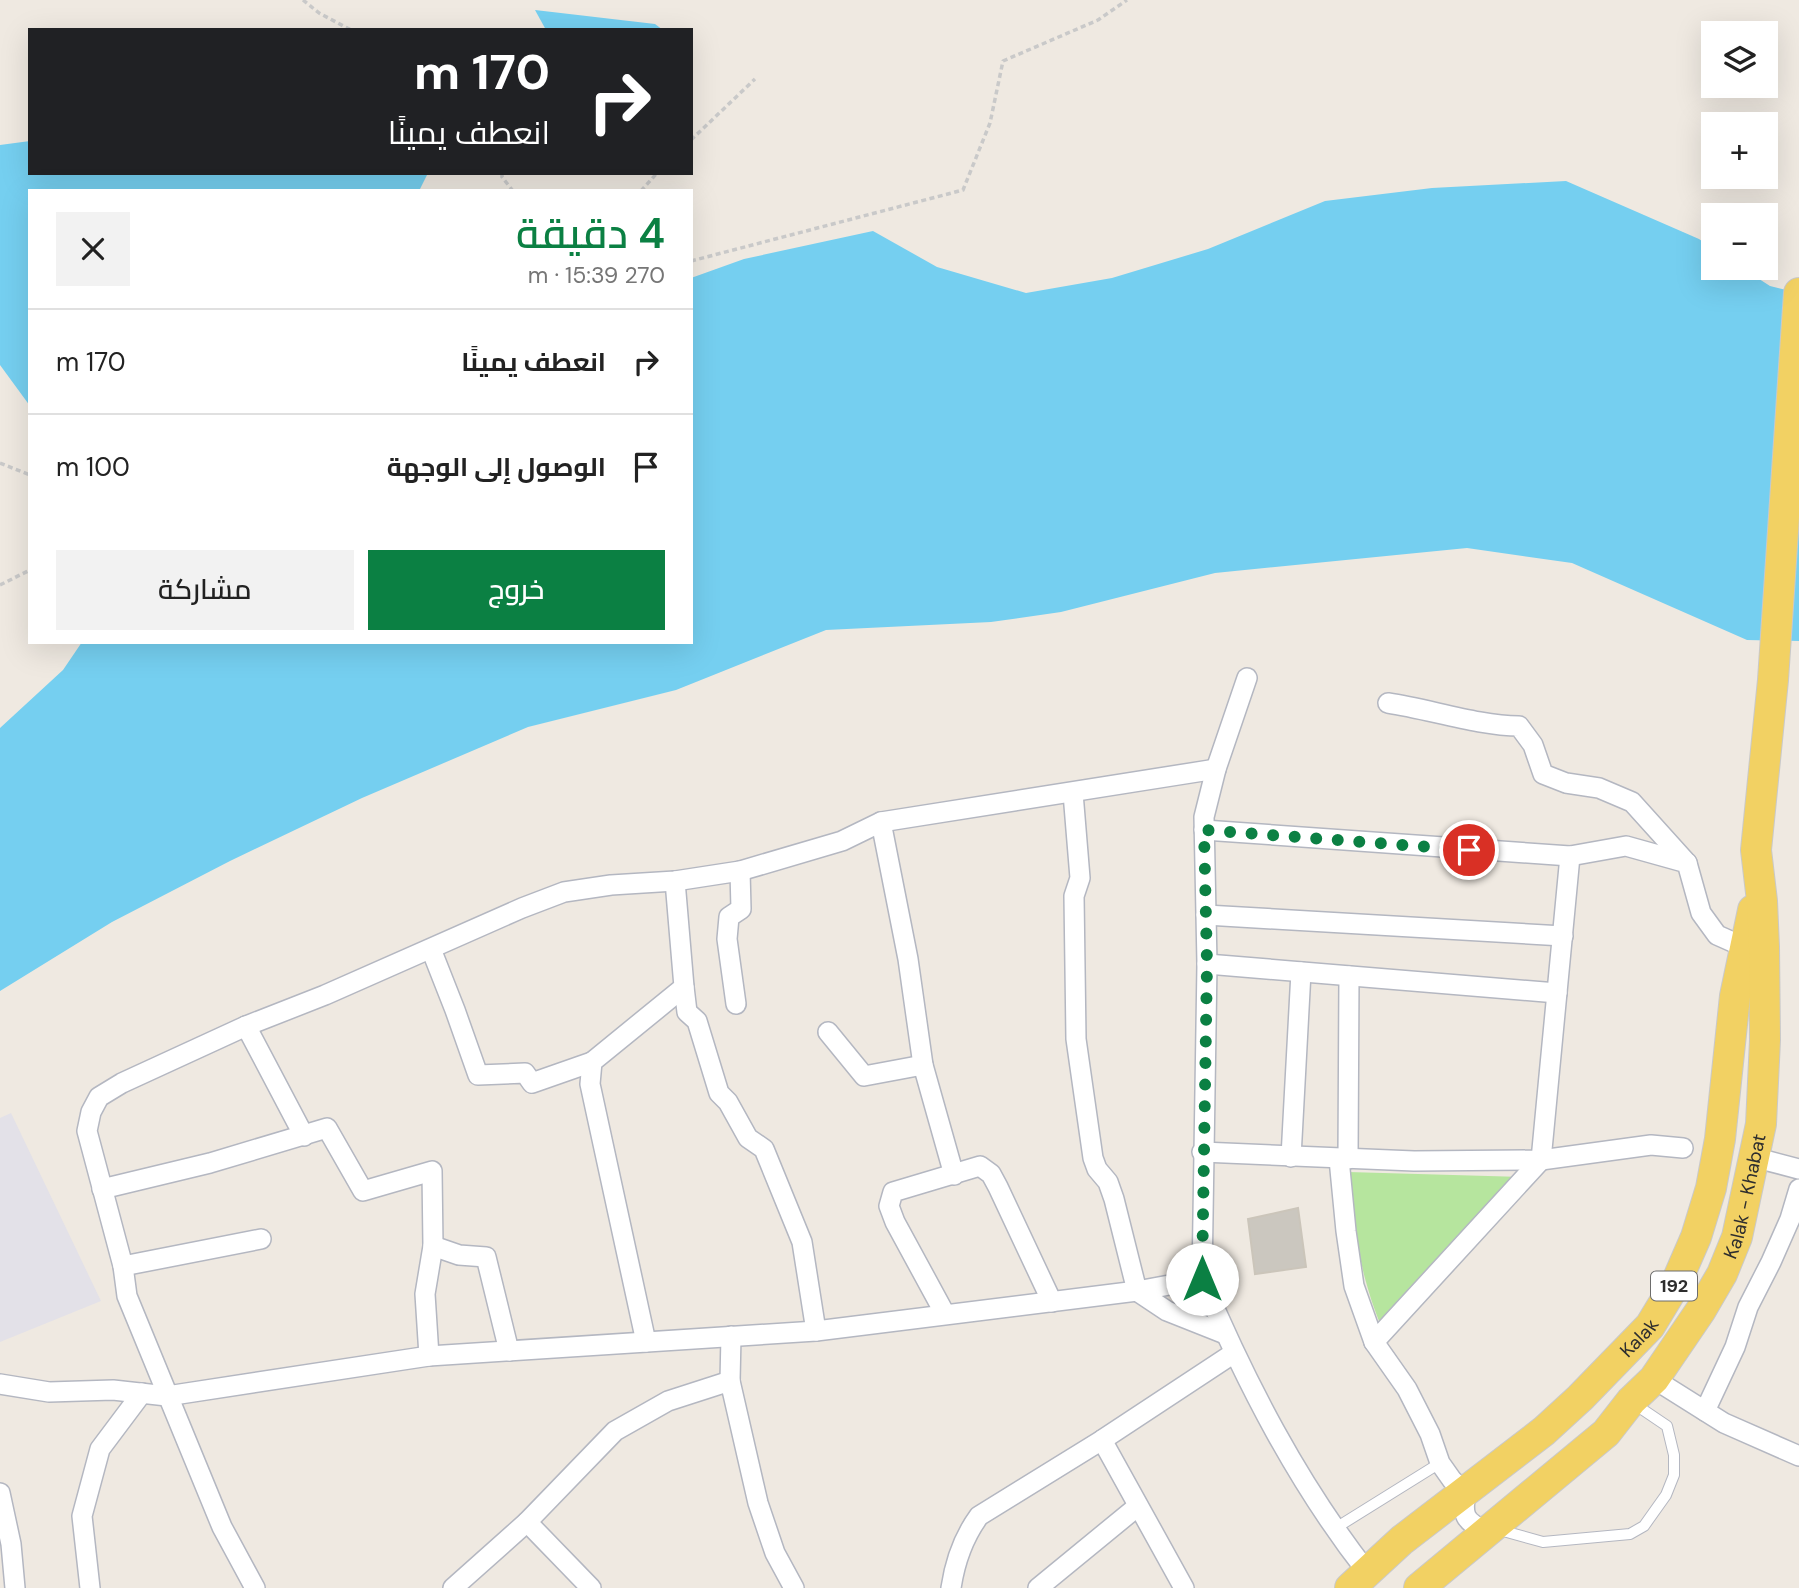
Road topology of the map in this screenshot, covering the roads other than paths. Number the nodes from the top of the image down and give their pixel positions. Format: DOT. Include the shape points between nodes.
graph roads {
  1 [pos="1799,293"];
  2 [pos="1247,678"];
  3 [pos="1388,703"];
  4 [pos="1216,769"];
  5 [pos="1073,793"];
  6 [pos="881,822"];
  7 [pos="1204,830"];
  8 [pos="1756,850"];
  9 [pos="1570,856"];
  10 [pos="1687,863"];
  11 [pos="740,871"];
  12 [pos="675,881"];
  13 [pos="1206,915"];
  14 [pos="1563,936"];
  15 [pos="1744,947"];
  16 [pos="431,949"];
  17 [pos="1207,964"];
  18 [pos="1301,972"];
  19 [pos="1349,976"];
  20 [pos="684,987"];
  21 [pos="1557,993"];
  22 [pos="736,1004"];
  23 [pos="246,1026"];
  24 [pos="828,1032"];
  25 [pos="592,1062"];
  26 [pos="923,1065"];
  27 [pos="304,1136"];
  28 [pos="1683,1149"];
  29 [pos="1202,1152"];
  30 [pos="1291,1157"];
  31 [pos="1753,1157"];
  32 [pos="1343,1159"];
  33 [pos="1541,1160"];
  34 [pos="1799,1169"];
  35 [pos="954,1175"];
  36 [pos="102,1189"];
  37 [pos="1799,1189"];
  38 [pos="261,1239"];
  39 [pos="433,1246"];
  40 [pos="123,1266"];
  41 [pos="1202,1279"];
  42 [pos="1137,1291"];
  43 [pos="1052,1302"];
  44 [pos="945,1314"];
  45 [pos="816,1331"];
  46 [pos="1225,1334"];
  47 [pos="732,1336"];
  48 [pos="646,1342"];
  49 [pos="1374,1342"];
  50 [pos="509,1351"];
  51 [pos="1234,1353"];
  52 [pos="429,1356"];
  53 [pos="1654,1379"];
  54 [pos="730,1381"];
  55 [pos="0,1384"];
  56 [pos="142,1393"];
  57 [pos="167,1396"];
  58 [pos="1631,1401"];
  59 [pos="1705,1411"];
  60 [pos="1102,1440"];
  61 [pos="1799,1456"];
  62 [pos="1440,1462"];
  63 [pos="0,1493"];
  64 [pos="1466,1493"];
  65 [pos="1138,1506"];
  66 [pos="527,1522"];
  67 [pos="1493,1528"];
  68 [pos="1333,1529"];
  69 [pos="1402,1541"];
  70 [pos="1359,1580"];
  71 [pos="1422,1585"];
  72 [pos="15,1588"];
  73 [pos="90,1588"];
  74 [pos="255,1588"];
  75 [pos="453,1588"];
  76 [pos="591,1588"];
  77 [pos="794,1588"];
  78 [pos="951,1588"];
  79 [pos="1038,1588"];
  80 [pos="1184,1588"];
  1 -- 8 [label="main road, Kalak - Khabat / 192" via="1773,680"];
  2 -- 4 [label="street"];
  3 -- 10 [label="street" via="1519,726 1543,774 1632,802"];
  4 -- 5 [label="street"];
  4 -- 7 [label="street"];
  5 -- 6 [label="street"];
  5 -- 42 [label="street" via="1080,878 1074,896 1076,1039 1093,1158 1114,1199"];
  6 -- 11 [label="street" via="842,841"];
  6 -- 26 [label="street"];
  7 -- 9 [label="street"];
  7 -- 13 [label="street"];
  8 -- 15 [label="main road, Kalak / 192" via="1757,897"];
  8 -- 31 [label="main road, Kalak - Khabat / 192" via="1763,912 1765,1040 1761,1124"];
  9 -- 10 [label="street" via="1626,846"];
  9 -- 14 [label="street"];
  10 -- 15 [label="street" via="1701,914 1717,936"];
  11 -- 12 [label="street"];
  11 -- 22 [label="street" via="741,909 729,917 727,939"];
  12 -- 16 [label="street" via="564,892"];
  12 -- 20 [label="street"];
  13 -- 14 [label="street"];
  13 -- 17 [label="street"];
  14 -- 21 [label="street"];
  15 -- 64 [label="main road, Kalak / 192" via="1711,1188 1676,1283 1650,1326 1616,1362 1544,1431"];
  16 -- 23 [label="street"];
  16 -- 25 [label="street" via="478,1075 525,1073 532,1083"];
  17 -- 18 [label="street"];
  17 -- 29 [label="street"];
  18 -- 19 [label="street"];
  18 -- 30 [label="street"];
  19 -- 21 [label="street"];
  19 -- 32 [label="street"];
  20 -- 25 [label="street"];
  20 -- 45 [label="street" via="687,1012 698,1021 719,1093 748,1138 764,1149 802,1242"];
  21 -- 33 [label="street"];
  23 -- 27 [label="street"];
  23 -- 36 [label="street" via="99,1097 87,1131"];
  24 -- 26 [label="street" via="864,1076"];
  25 -- 48 [label="street" via="590,1084"];
  26 -- 35 [label="street"];
  27 -- 36 [label="street"];
  27 -- 39 [label="street" via="327,1128 363,1191 432,1171"];
  28 -- 33 [label="street" via="1651,1145"];
  29 -- 30 [label="street"];
  29 -- 41 [label="street"];
  30 -- 32 [label="street"];
  31 -- 34 [label="street"];
  31 -- 53 [label="main road, Kalak - Khabat / 192" via="1737,1237 1722,1274"];
  32 -- 33 [label="street"];
  32 -- 49 [label="street" via="1354,1286"];
  33 -- 49 [label="street"];
  35 -- 43 [label="street" via="980,1166 991,1174"];
  35 -- 44 [label="street" via="893,1192 889,1206"];
  36 -- 40 [label="street"];
  37 -- 59 [label="street"];
  38 -- 40 [label="street"];
  39 -- 50 [label="street" via="459,1255 486,1257"];
  39 -- 52 [label="street" via="425,1294"];
  40 -- 57 [label="street" via="127,1296"];
  41 -- 42 [label="street"];
  41 -- 46 [label="street"];
  42 -- 43 [label="street"];
  42 -- 46 [label="street" via="1167,1311"];
  43 -- 44 [label="street"];
  44 -- 45 [label="street"];
  45 -- 47 [label="street"];
  46 -- 51 [label="street"];
  47 -- 48 [label="street"];
  47 -- 54 [label="street"];
  48 -- 50 [label="street"];
  49 -- 62 [label="street" via="1407,1389"];
  50 -- 52 [label="street"];
  51 -- 60 [label="street"];
  51 -- 68 [label="street" via="1255,1398"];
  52 -- 57 [label="street"];
  53 -- 58 [label="main road, Kalak - Khabat / 192"];
  53 -- 59 [label="street"];
  54 -- 66 [label="street" via="668,1401 615,1431"];
  54 -- 77 [label="street" via="758,1503 775,1553"];
  55 -- 56 [label="street" via="49,1392"];
  56 -- 57 [label="street"];
  56 -- 73 [label="street" via="100,1449 82,1516"];
  57 -- 74 [label="street" via="222,1527"];
  58 -- 67 [label="main road, Kalak - Khabat / 192" via="1606,1433"];
  58 -- 67 [label="lane" via="1667,1426 1674,1455 1674,1475 1666,1495 1644,1526 1630,1534 1543,1542"];
  59 -- 61 [label="street"];
  60 -- 65 [label="street"];
  60 -- 78 [label="street" via="979,1516 966,1534"];
  62 -- 64 [label="street"];
  62 -- 68 [label="lane"];
  63 -- 72 [label="street"];
  64 -- 67 [label="street" via="1466,1517 1485,1531"];
  64 -- 69 [label="main road, Kalak / 192"];
  65 -- 79 [label="street"];
  65 -- 80 [label="street"];
  66 -- 75 [label="street"];
  66 -- 76 [label="street"];
  67 -- 71 [label="main road, Kalak - Khabat / 192"];
  68 -- 70 [label="street"];
  69 -- 70 [label="main road, Kalak / 192"];
  69 -- 71 [label="main road" via="1428,1554 1432,1575"];
}
